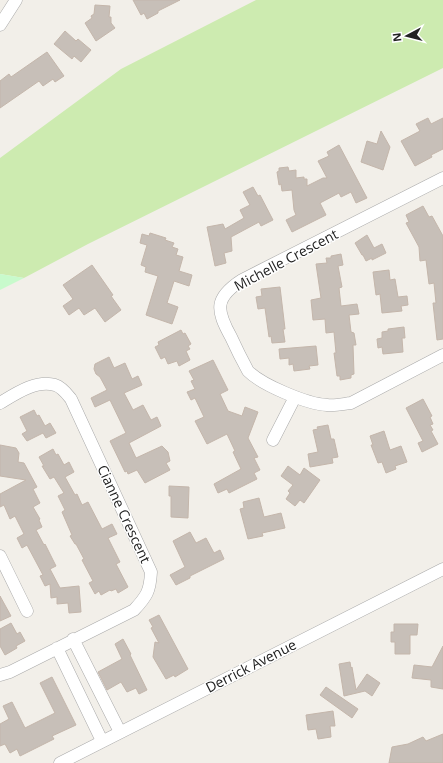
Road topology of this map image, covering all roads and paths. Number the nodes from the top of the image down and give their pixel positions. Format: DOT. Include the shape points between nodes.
graph roads {
  1 [pos="16,0"];
  2 [pos="0,25"];
  3 [pos="443,178"];
  4 [pos="443,355"];
  5 [pos="295,397"];
  6 [pos="0,403"];
  7 [pos="273,440"];
  8 [pos="0,556"];
  9 [pos="443,570"];
  10 [pos="27,611"];
  11 [pos="73,639"];
  12 [pos="57,648"];
  13 [pos="0,675"];
  14 [pos="120,732"];
  15 [pos="102,741"];
  16 [pos="60,763"];
  1 -- 2 [label="street"];
  3 -- 5 [label="street, Michelle Crescent" via="242,280 226,293 220,308 222,320 248,371 260,381"];
  4 -- 5 [label="street, Michelle Crescent" via="351,402 325,405"];
  5 -- 7 [label="street"];
  6 -- 11 [label="street, Cianne Crescent" via="15,394 45,384 56,385 64,391 71,400 151,572 146,597 134,610"];
  8 -- 10 [label="street"];
  9 -- 14 [label="street, Derrick Avenue"];
  11 -- 12 [label="street, Cianne Crescent"];
  11 -- 14 [label="street"];
  12 -- 13 [label="street, Cianne Crescent"];
  12 -- 15 [label="street"];
  14 -- 15 [label="street, Derrick Avenue"];
  15 -- 16 [label="street, Derrick Avenue"];
}
